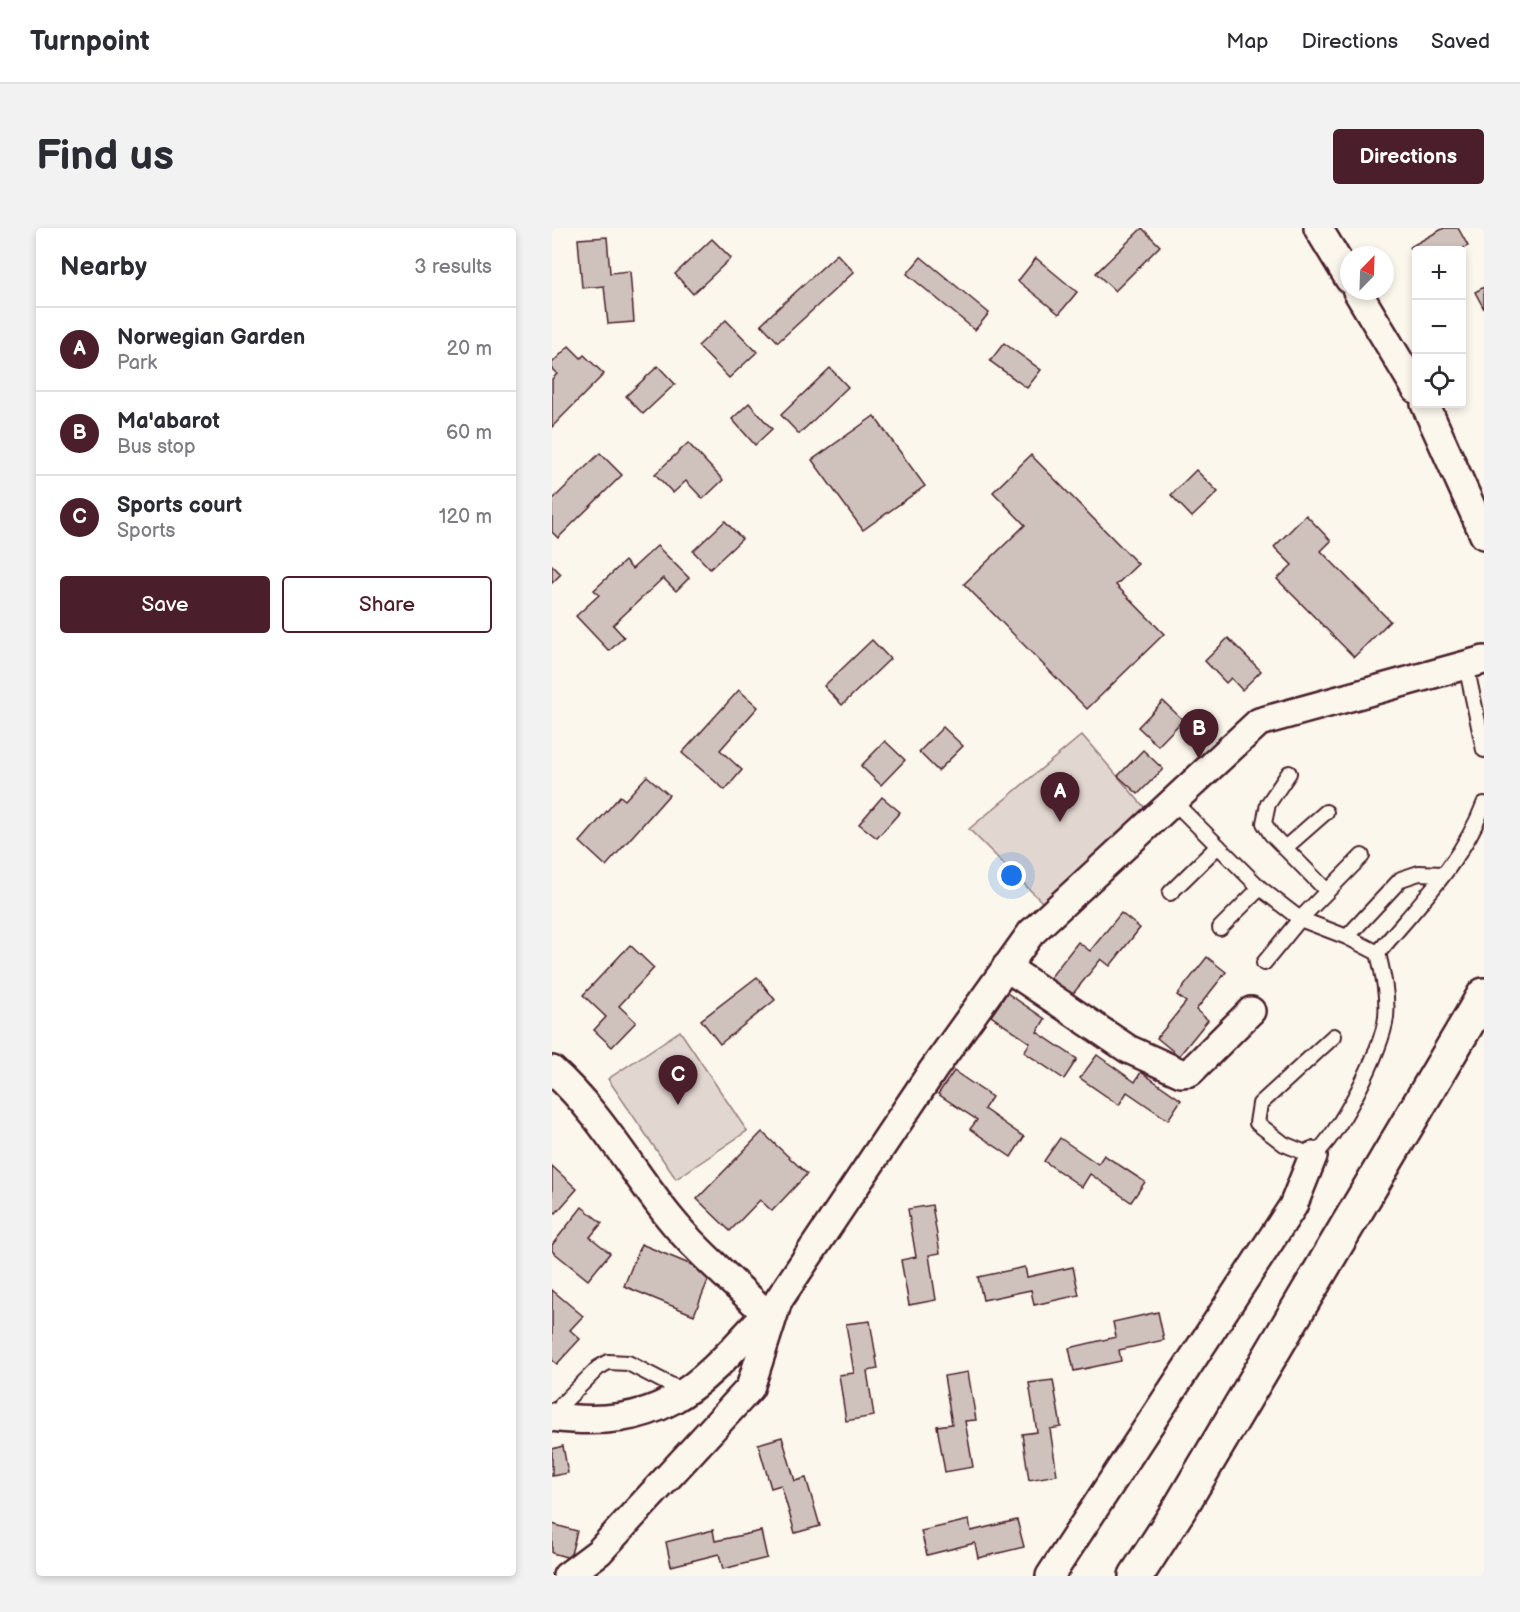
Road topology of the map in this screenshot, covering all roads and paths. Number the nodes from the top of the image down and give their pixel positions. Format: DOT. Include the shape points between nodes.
graph roads {
  1 [pos="1318,228"];
  2 [pos="1340,264"];
  3 [pos="1362,300"];
  4 [pos="1412,382"];
  5 [pos="1427,408"];
  6 [pos="1484,535"];
  7 [pos="1475,663"];
  8 [pos="1484,750"];
  9 [pos="1289,773"];
  10 [pos="1173,801"];
  11 [pos="1484,804"];
  12 [pos="1326,812"];
  13 [pos="1218,846"];
  14 [pos="1285,848"];
  15 [pos="1362,856"];
  16 [pos="1443,874"];
  17 [pos="1260,888"];
  18 [pos="1327,891"];
  19 [pos="1170,893"];
  20 [pos="1300,919"];
  21 [pos="1220,928"];
  22 [pos="1347,937"];
  23 [pos="1378,953"];
  24 [pos="1263,963"];
  25 [pos="1006,967"];
  26 [pos="1484,995"];
  27 [pos="1251,1011"];
  28 [pos="1334,1036"];
  29 [pos="554,1074"];
  30 [pos="1313,1156"];
  31 [pos="772,1308"];
  32 [pos="686,1393"];
  33 [pos="554,1417"];
  34 [pos="567,1576"];
  35 [pos="1050,1576"];
  36 [pos="1136,1576"];
  1 -- 2 [label="street"];
  3 -- 4 [label="street"];
  5 -- 6 [label="street"];
  7 -- 8 [label="lane"];
  7 -- 10 [label="street" via="1259,722"];
  9 -- 14 [label="lane" via="1268,804 1264,823"];
  10 -- 13 [label="lane"];
  10 -- 25 [label="street" via="1030,933"];
  11 -- 16 [label="lane" via="1477,823"];
  12 -- 14 [label="lane"];
  13 -- 17 [label="lane"];
  13 -- 19 [label="lane"];
  14 -- 18 [label="lane"];
  15 -- 18 [label="lane"];
  16 -- 22 [label="lane" via="1419,873 1401,879"];
  16 -- 23 [label="lane"];
  17 -- 20 [label="lane"];
  17 -- 21 [label="lane"];
  18 -- 20 [label="lane"];
  20 -- 22 [label="lane"];
  20 -- 24 [label="lane"];
  22 -- 23 [label="lane"];
  23 -- 30 [label="lane" via="1386,1018 1380,1046 1337,1129"];
  25 -- 27 [label="street" via="1128,1049 1181,1073 1190,1072"];
  25 -- 31 [label="street"];
  26 -- 36 [label="main road"];
  28 -- 30 [label="lane" via="1260,1104 1256,1115 1257,1123 1284,1144"];
  29 -- 31 [label="street" via="593,1113 671,1219"];
  30 -- 35 [label="street" via="1293,1206"];
  31 -- 32 [label="street"];
  31 -- 34 [label="street" via="750,1388 599,1552"];
  32 -- 33 [label="street" via="662,1407 639,1413 574,1420"];
  32 -- 33 [label="lane" via="628,1363 608,1362 562,1404"];
}
